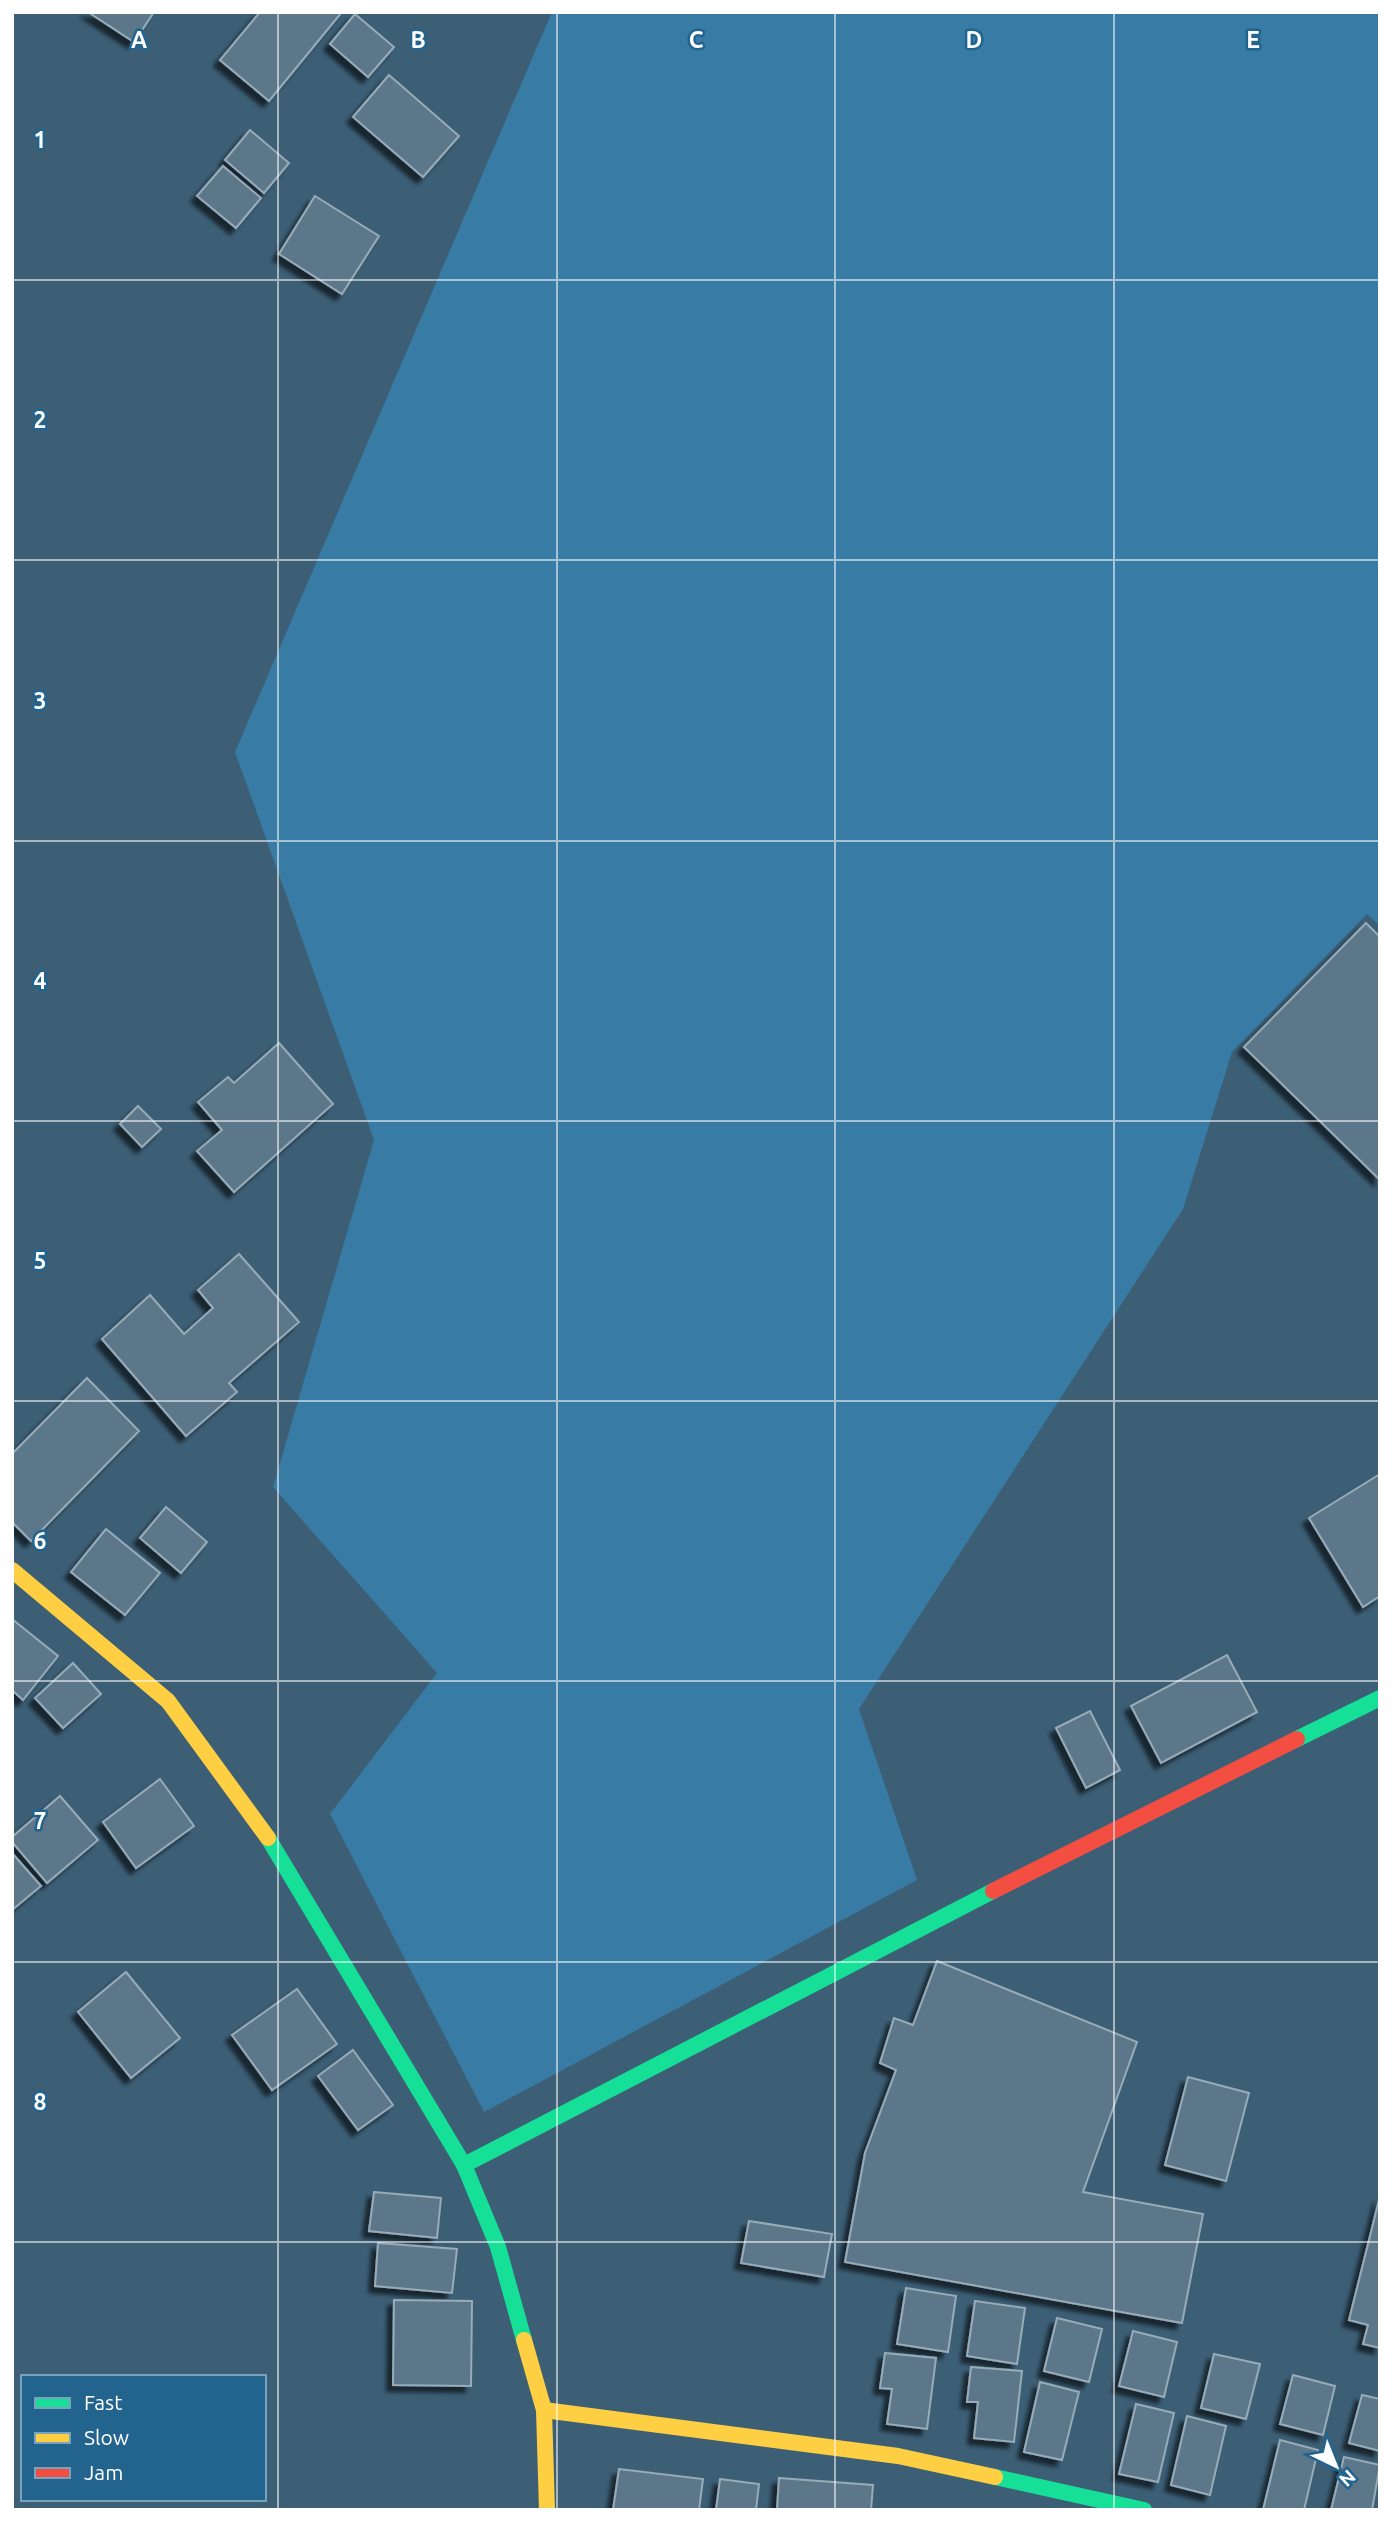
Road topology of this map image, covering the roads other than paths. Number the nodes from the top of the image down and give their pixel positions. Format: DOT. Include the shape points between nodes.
graph roads {
  1 [pos="12,1570"];
  2 [pos="1380,1698"];
  3 [pos="464,2165"];
  4 [pos="544,2410"];
  5 [pos="547,2510"];
  6 [pos="1144,2510"];
  1 -- 3 [label="street" via="168,1701 259,1823"];
  2 -- 3 [label="street" via="1057,1858"];
  3 -- 4 [label="street" via="498,2247"];
  4 -- 5 [label="street"];
  4 -- 6 [label="street" via="898,2456"];
}
